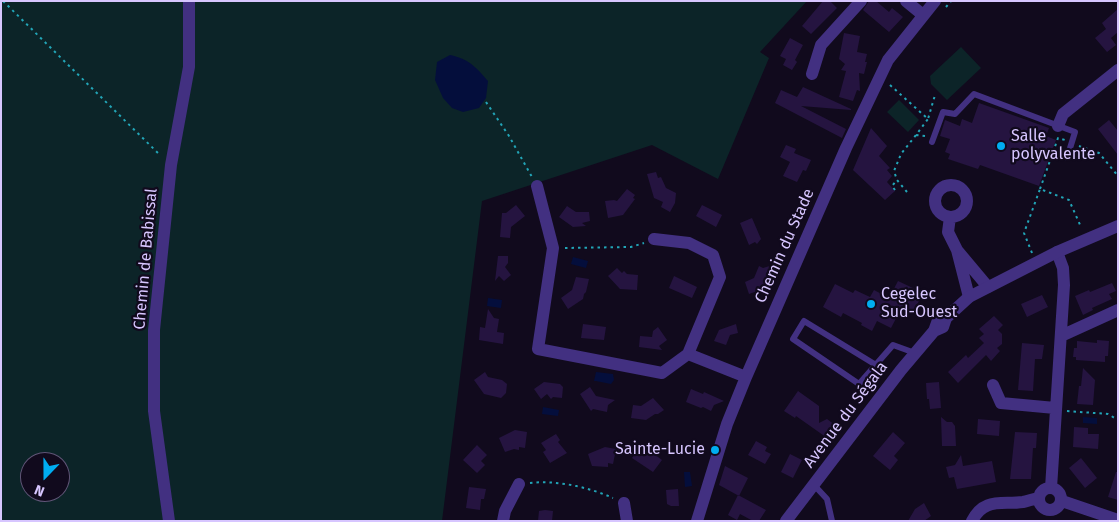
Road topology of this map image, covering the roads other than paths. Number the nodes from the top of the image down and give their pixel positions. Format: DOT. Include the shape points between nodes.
graph roads {
  1 [pos="189,1"];
  2 [pos="861,1"];
  3 [pos="906,1"];
  4 [pos="940,5"];
  5 [pos="923,15"];
  6 [pos="1118,70"];
  7 [pos="812,74"];
  8 [pos="1058,126"];
  9 [pos="933,139"];
  10 [pos="1067,158"];
  11 [pos="537,186"];
  12 [pos="950,217"];
  13 [pos="1118,226"];
  14 [pos="654,239"];
  15 [pos="957,250"];
  16 [pos="1057,252"];
  17 [pos="988,287"];
  18 [pos="969,297"];
  19 [pos="1118,310"];
  20 [pos="1061,336"];
  21 [pos="915,353"];
  22 [pos="688,354"];
  23 [pos="876,365"];
  24 [pos="746,377"];
  25 [pos="993,385"];
  26 [pos="1055,408"];
  27 [pos="519,484"];
  28 [pos="814,485"];
  29 [pos="1051,488"];
  30 [pos="1039,498"];
  31 [pos="1062,501"];
  32 [pos="624,503"];
  33 [pos="1049,516"];
  34 [pos="1118,520"];
  35 [pos="169,521"];
  36 [pos="503,521"];
  37 [pos="627,521"];
  38 [pos="697,521"];
  39 [pos="786,521"];
  40 [pos="832,521"];
  41 [pos="972,521"];
  1 -- 35 [label="street, Chemin de Babissal" via="188,67 171,165 154,330 154,411"];
  2 -- 7 [label="street" via="821,45"];
  3 -- 5 [label="street"];
  4 -- 5 [label="street, Chemin du Stade"];
  5 -- 24 [label="street, Chemin du Stade" via="888,60"];
  6 -- 8 [label="street" via="1063,114"];
  8 -- 9 [label="lane" via="974,94 955,114 943,112"];
  8 -- 10 [label="lane" via="1075,132"];
  11 -- 22 [label="street" via="553,248 538,349 662,373"];
  12 -- 15 [label="street" via="948,232"];
  13 -- 16 [label="street, Avenue du Ségala"];
  14 -- 22 [label="street" via="689,243 713,255 720,276"];
  15 -- 17 [label="street"];
  15 -- 18 [label="street"];
  16 -- 17 [label="street, Avenue du Ségala"];
  16 -- 20 [label="street" via="1064,285"];
  17 -- 18 [label="street, Avenue du Ségala"];
  18 -- 21 [label="street, Avenue du Ségala"];
  19 -- 20 [label="street"];
  20 -- 26 [label="street"];
  21 -- 23 [label="lane" via="893,345"];
  21 -- 28 [label="street, Avenue du Ségala"];
  22 -- 24 [label="street"];
  23 -- 23 [label="lane" via="859,384 793,339 804,321"];
  24 -- 38 [label="street, Chemin du Stade" via="727,424"];
  25 -- 26 [label="street" via="1001,403"];
  26 -- 29 [label="street"];
  27 -- 36 [label="street" via="504,510"];
  28 -- 39 [label="street, Avenue du Ségala"];
  28 -- 40 [label="lane" via="827,499"];
  29 -- 30 [label="street" via="1044,489"];
  29 -- 31 [label="street" via="1058,491"];
  30 -- 33 [label="street" via="1040,505"];
  30 -- 41 [label="street" via="994,503 982,508"];
  31 -- 33 [label="street"];
  31 -- 34 [label="street"];
  32 -- 37 [label="street"];
}
